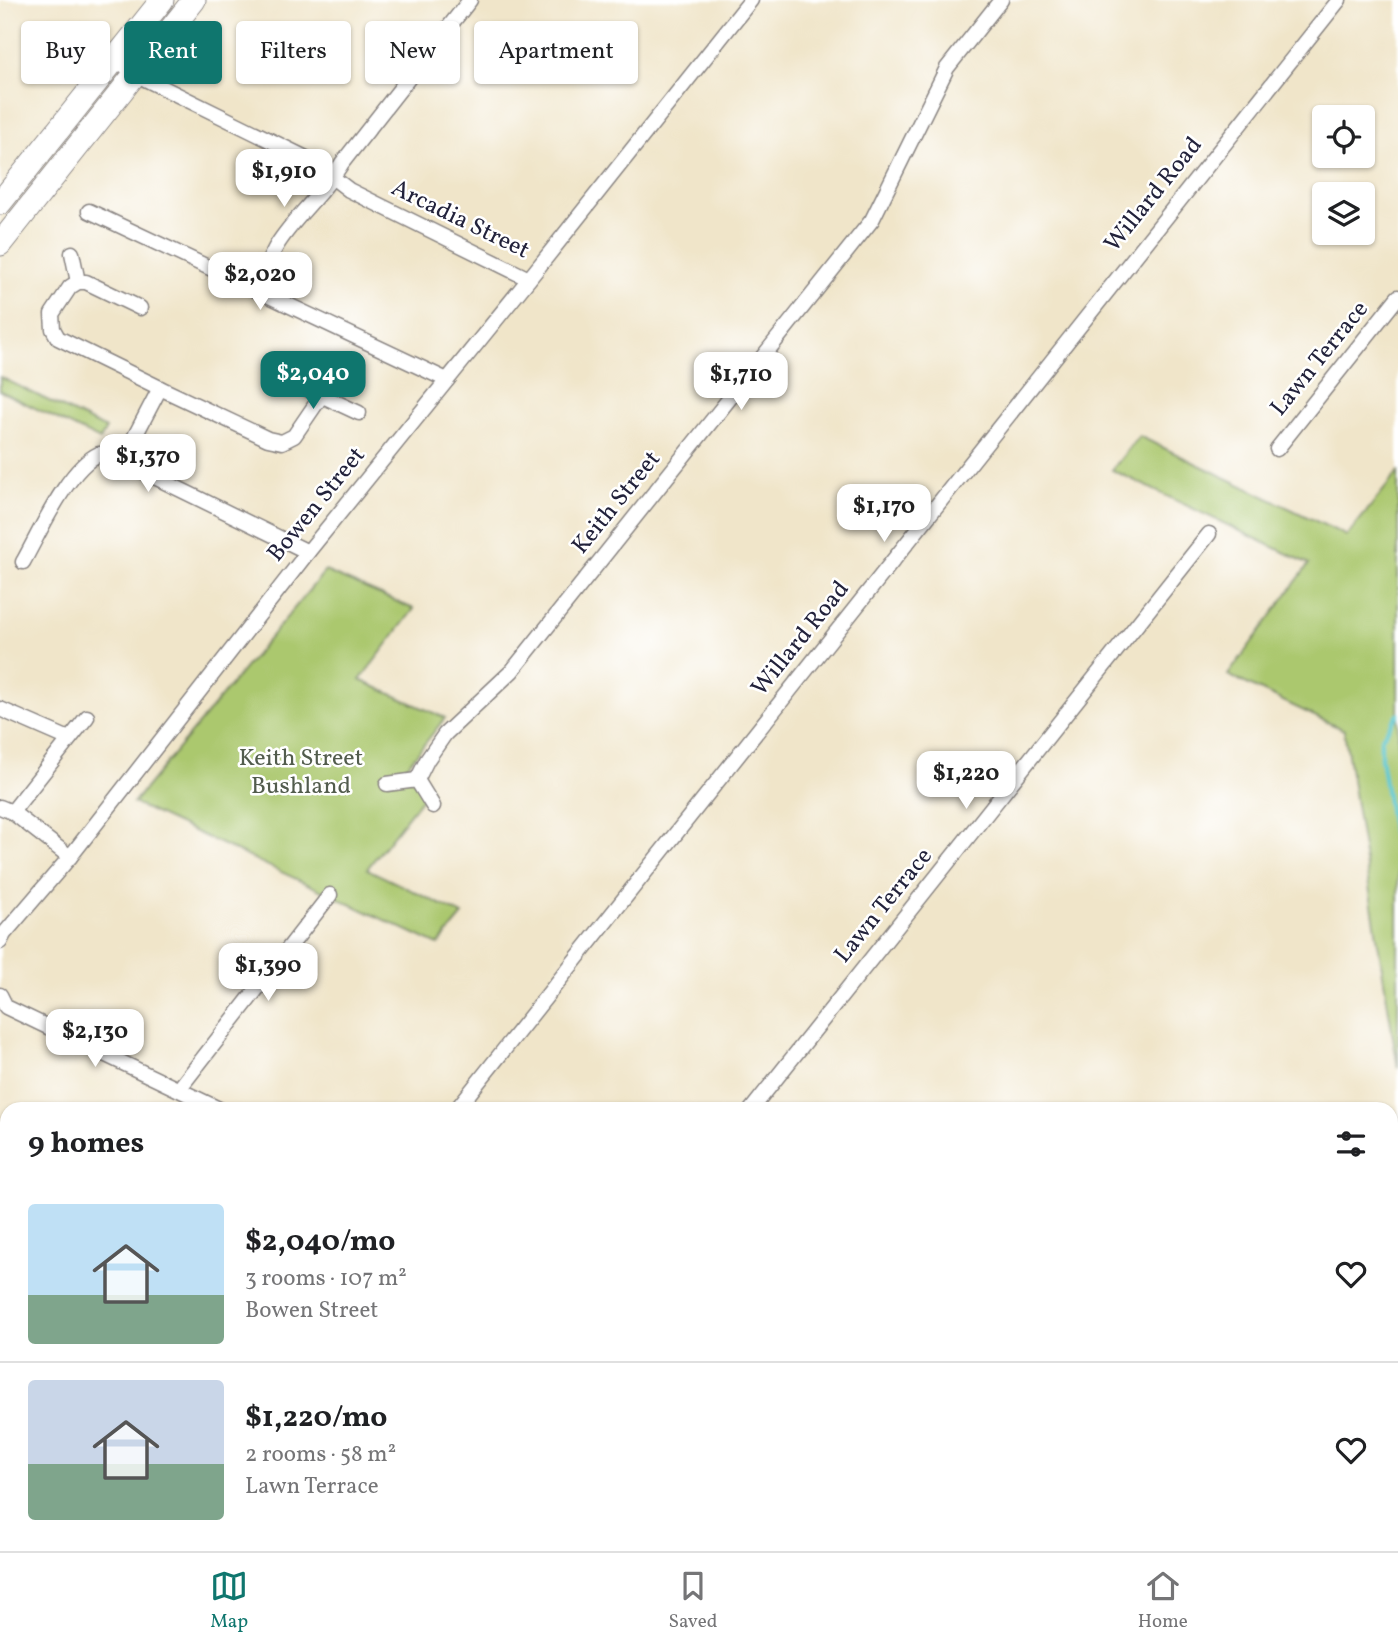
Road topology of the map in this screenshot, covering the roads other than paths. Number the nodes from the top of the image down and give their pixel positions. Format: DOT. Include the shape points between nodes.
graph roads {
  1 [pos="162,0"];
  2 [pos="194,0"];
  3 [pos="470,0"];
  4 [pos="751,0"];
  5 [pos="1001,0"];
  6 [pos="1339,0"];
  7 [pos="177,21"];
  8 [pos="115,58"];
  9 [pos="124,65"];
  10 [pos="127,84"];
  11 [pos="155,84"];
  12 [pos="332,178"];
  13 [pos="0,203"];
  14 [pos="89,211"];
  15 [pos="0,244"];
  16 [pos="72,253"];
  17 [pos="529,279"];
  18 [pos="78,282"];
  19 [pos="256,290"];
  20 [pos="1398,298"];
  21 [pos="140,307"];
  22 [pos="282,377"];
  23 [pos="447,380"];
  24 [pos="160,388"];
  25 [pos="322,396"];
  26 [pos="359,413"];
  27 [pos="1277,449"];
  28 [pos="122,461"];
  29 [pos="1209,534"];
  30 [pos="308,552"];
  31 [pos="23,562"];
  32 [pos="0,709"];
  33 [pos="87,717"];
  34 [pos="69,739"];
  35 [pos="416,780"];
  36 [pos="387,785"];
  37 [pos="433,806"];
  38 [pos="6,810"];
  39 [pos="70,857"];
  40 [pos="330,895"];
  41 [pos="3,932"];
  42 [pos="0,995"];
  43 [pos="179,1089"];
  44 [pos="204,1102"];
  45 [pos="462,1102"];
  46 [pos="757,1102"];
  1 -- 8 [label="main road"];
  2 -- 7 [label="main road"];
  3 -- 12 [label="street"];
  4 -- 17 [label="street, Bowen Street"];
  5 -- 35 [label="street, Keith Street" via="947,68 872,220 512,671 445,734"];
  6 -- 45 [label="street, Willard Road"];
  8 -- 9 [label="street, Arcadia Street"];
  8 -- 13 [label="main road"];
  10 -- 15 [label="main road"];
  11 -- 12 [label="street, Arcadia Street" via="310,160"];
  12 -- 17 [label="street, Arcadia Street" via="349,191"];
  12 -- 19 [label="street" via="277,245"];
  14 -- 19 [label="street"];
  16 -- 18 [label="street"];
  17 -- 23 [label="street, Bowen Street"];
  18 -- 21 [label="street"];
  18 -- 24 [label="street" via="52,314 58,338"];
  19 -- 23 [label="street"];
  20 -- 27 [label="street, Lawn Terrace"];
  22 -- 25 [label="street"];
  23 -- 30 [label="street, Bowen Street"];
  24 -- 25 [label="street" via="282,442 294,436"];
  24 -- 28 [label="street"];
  25 -- 26 [label="street"];
  28 -- 30 [label="street"];
  28 -- 31 [label="street" via="99,454 90,458 69,480"];
  29 -- 46 [label="street, Lawn Terrace"];
  30 -- 39 [label="street, Bowen Street"];
  32 -- 34 [label="street"];
  33 -- 34 [label="street"];
  34 -- 38 [label="street"];
  35 -- 36 [label="street"];
  35 -- 37 [label="street"];
  38 -- 39 [label="street"];
  39 -- 41 [label="street, Bowen Street"];
  40 -- 43 [label="street"];
  42 -- 43 [label="street" via="6,1007"];
  43 -- 44 [label="street"];
}
